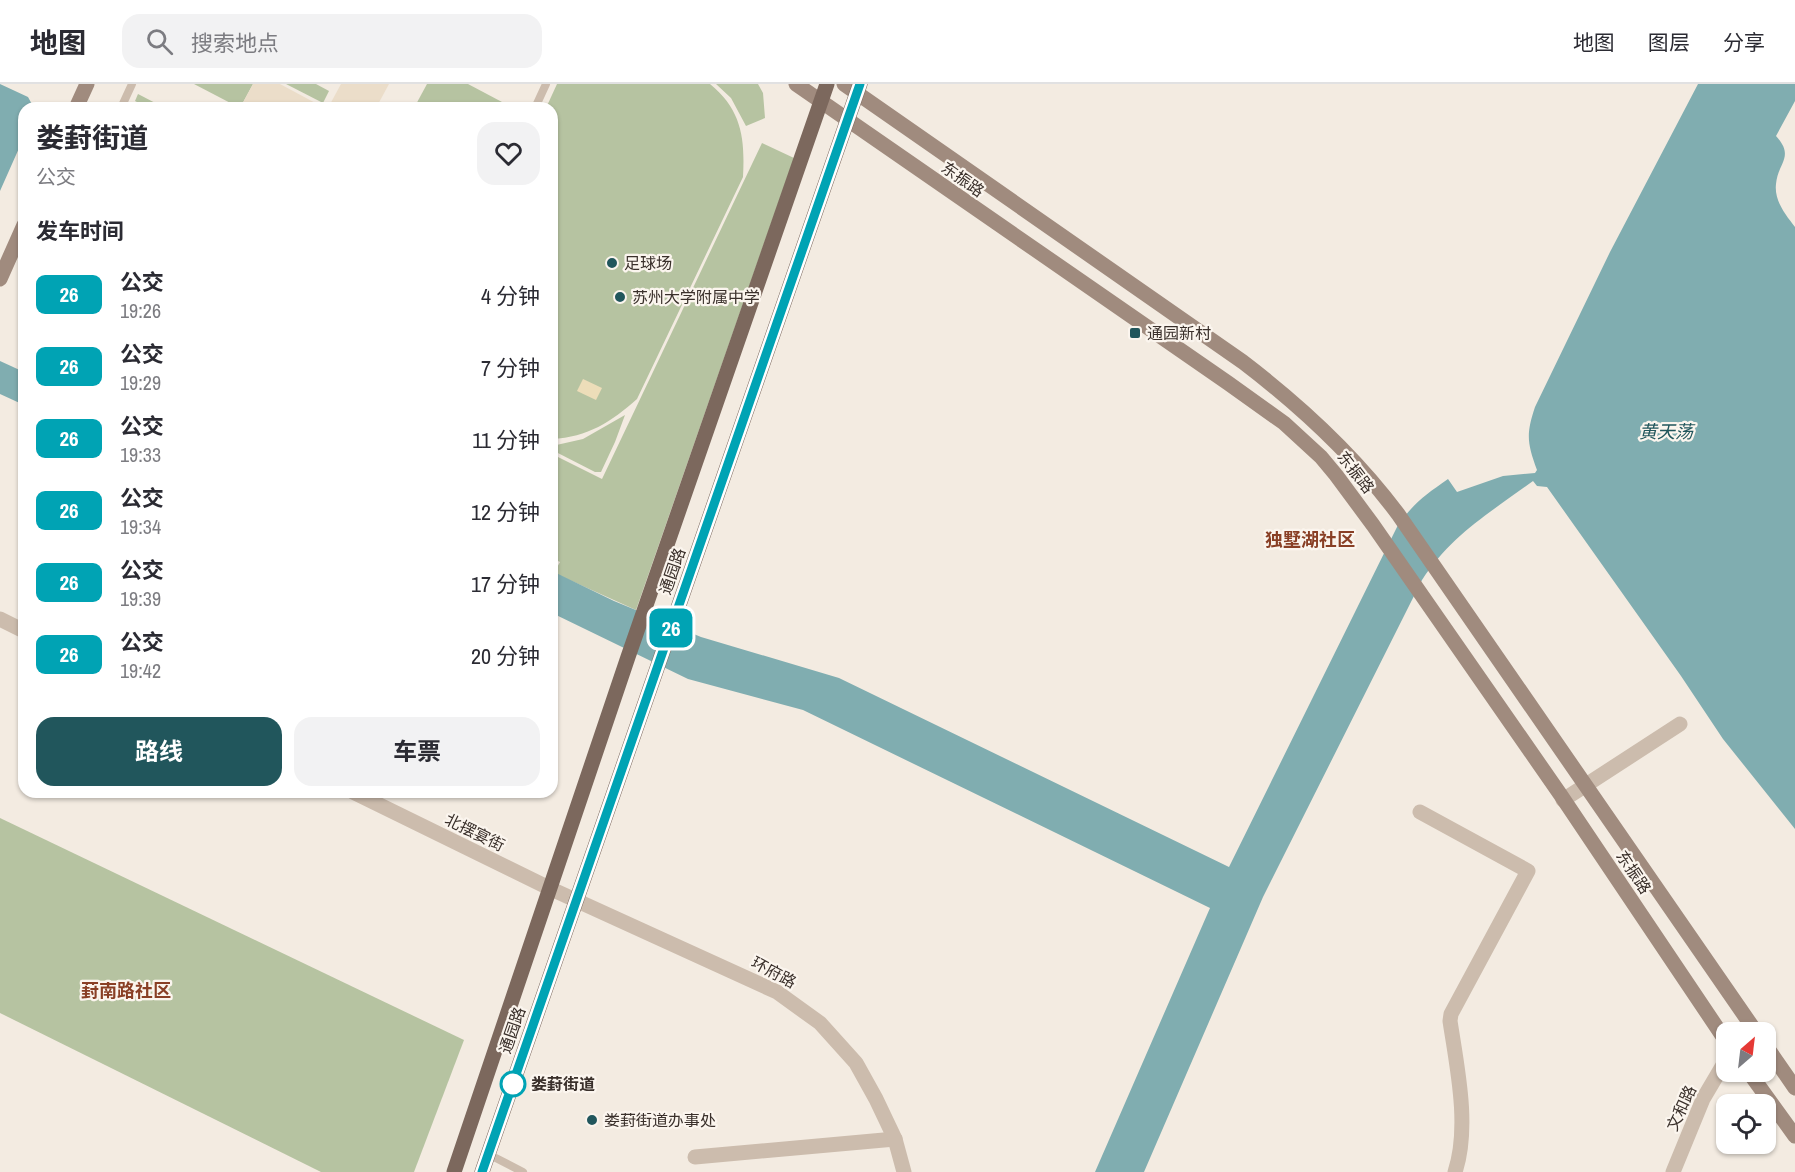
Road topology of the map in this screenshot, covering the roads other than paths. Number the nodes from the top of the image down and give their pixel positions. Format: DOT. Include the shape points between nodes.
graph roads {
  1 [pos="87,84"];
  2 [pos="132,84"];
  3 [pos="546,84"];
  4 [pos="796,84"];
  5 [pos="827,84"];
  6 [pos="844,84"];
  7 [pos="858,89"];
  8 [pos="820,101"];
  9 [pos="79,102"];
  10 [pos="124,102"];
  11 [pos="538,102"];
  12 [pos="847,120"];
  13 [pos="18,238"];
  14 [pos="0,279"];
  15 [pos="0,619"];
  16 [pos="18,628"];
  17 [pos="1680,724"];
  18 [pos="1586,785"];
  19 [pos="365,798"];
  20 [pos="1563,800"];
  21 [pos="1420,812"];
  22 [pos="549,888"];
  23 [pos="577,899"];
  24 [pos="1749,1022"];
  25 [pos="1716,1026"];
  26 [pos="1776,1060"];
  27 [pos="1716,1077"];
  28 [pos="1756,1082"];
  29 [pos="1795,1088"];
  30 [pos="1795,1136"];
  31 [pos="895,1139"];
  32 [pos="488,1154"];
  33 [pos="695,1157"];
  34 [pos="454,1172"];
  35 [pos="482,1172"];
  36 [pos="523,1172"];
  37 [pos="904,1172"];
  38 [pos="1455,1172"];
  39 [pos="1673,1172"];
  1 -- 9 [label="main road"];
  2 -- 10 [label="lane"];
  3 -- 11 [label="lane"];
  4 -- 8 [label="main road, 东振路"];
  5 -- 8 [label="main road, 通园路"];
  6 -- 7 [label="main road, 东振路"];
  7 -- 12 [label="main road, 通园路"];
  7 -- 18 [label="main road, 东振路" via="1299,406 1374,482"];
  8 -- 12 [label="main road, 东振路"];
  8 -- 22 [label="main road, 通园路"];
  12 -- 20 [label="main road, 东振路" via="1284,423 1321,457 1385,542"];
  12 -- 23 [label="main road, 通园路"];
  13 -- 14 [label="main road"];
  15 -- 16 [label="street"];
  17 -- 18 [label="street"];
  18 -- 20 [label="street"];
  18 -- 24 [label="main road, 东振路"];
  19 -- 22 [label="street, 北摆宴街"];
  20 -- 25 [label="main road, 东振路"];
  21 -- 38 [label="street" via="1528,871 1451,1014 1461,1116"];
  22 -- 23 [label="street, 环府路"];
  22 -- 34 [label="main road, 通园路"];
  23 -- 31 [label="street, 环府路" via="777,992 820,1023 856,1063"];
  23 -- 32 [label="main road, 通园路"];
  26 -- 29 [label="main road"];
  27 -- 39 [label="street, 文和路"];
  28 -- 30 [label="main road"];
  31 -- 33 [label="street"];
  31 -- 37 [label="street, 环府路"];
  32 -- 35 [label="main road, 通园路"];
  32 -- 36 [label="lane"];
}
